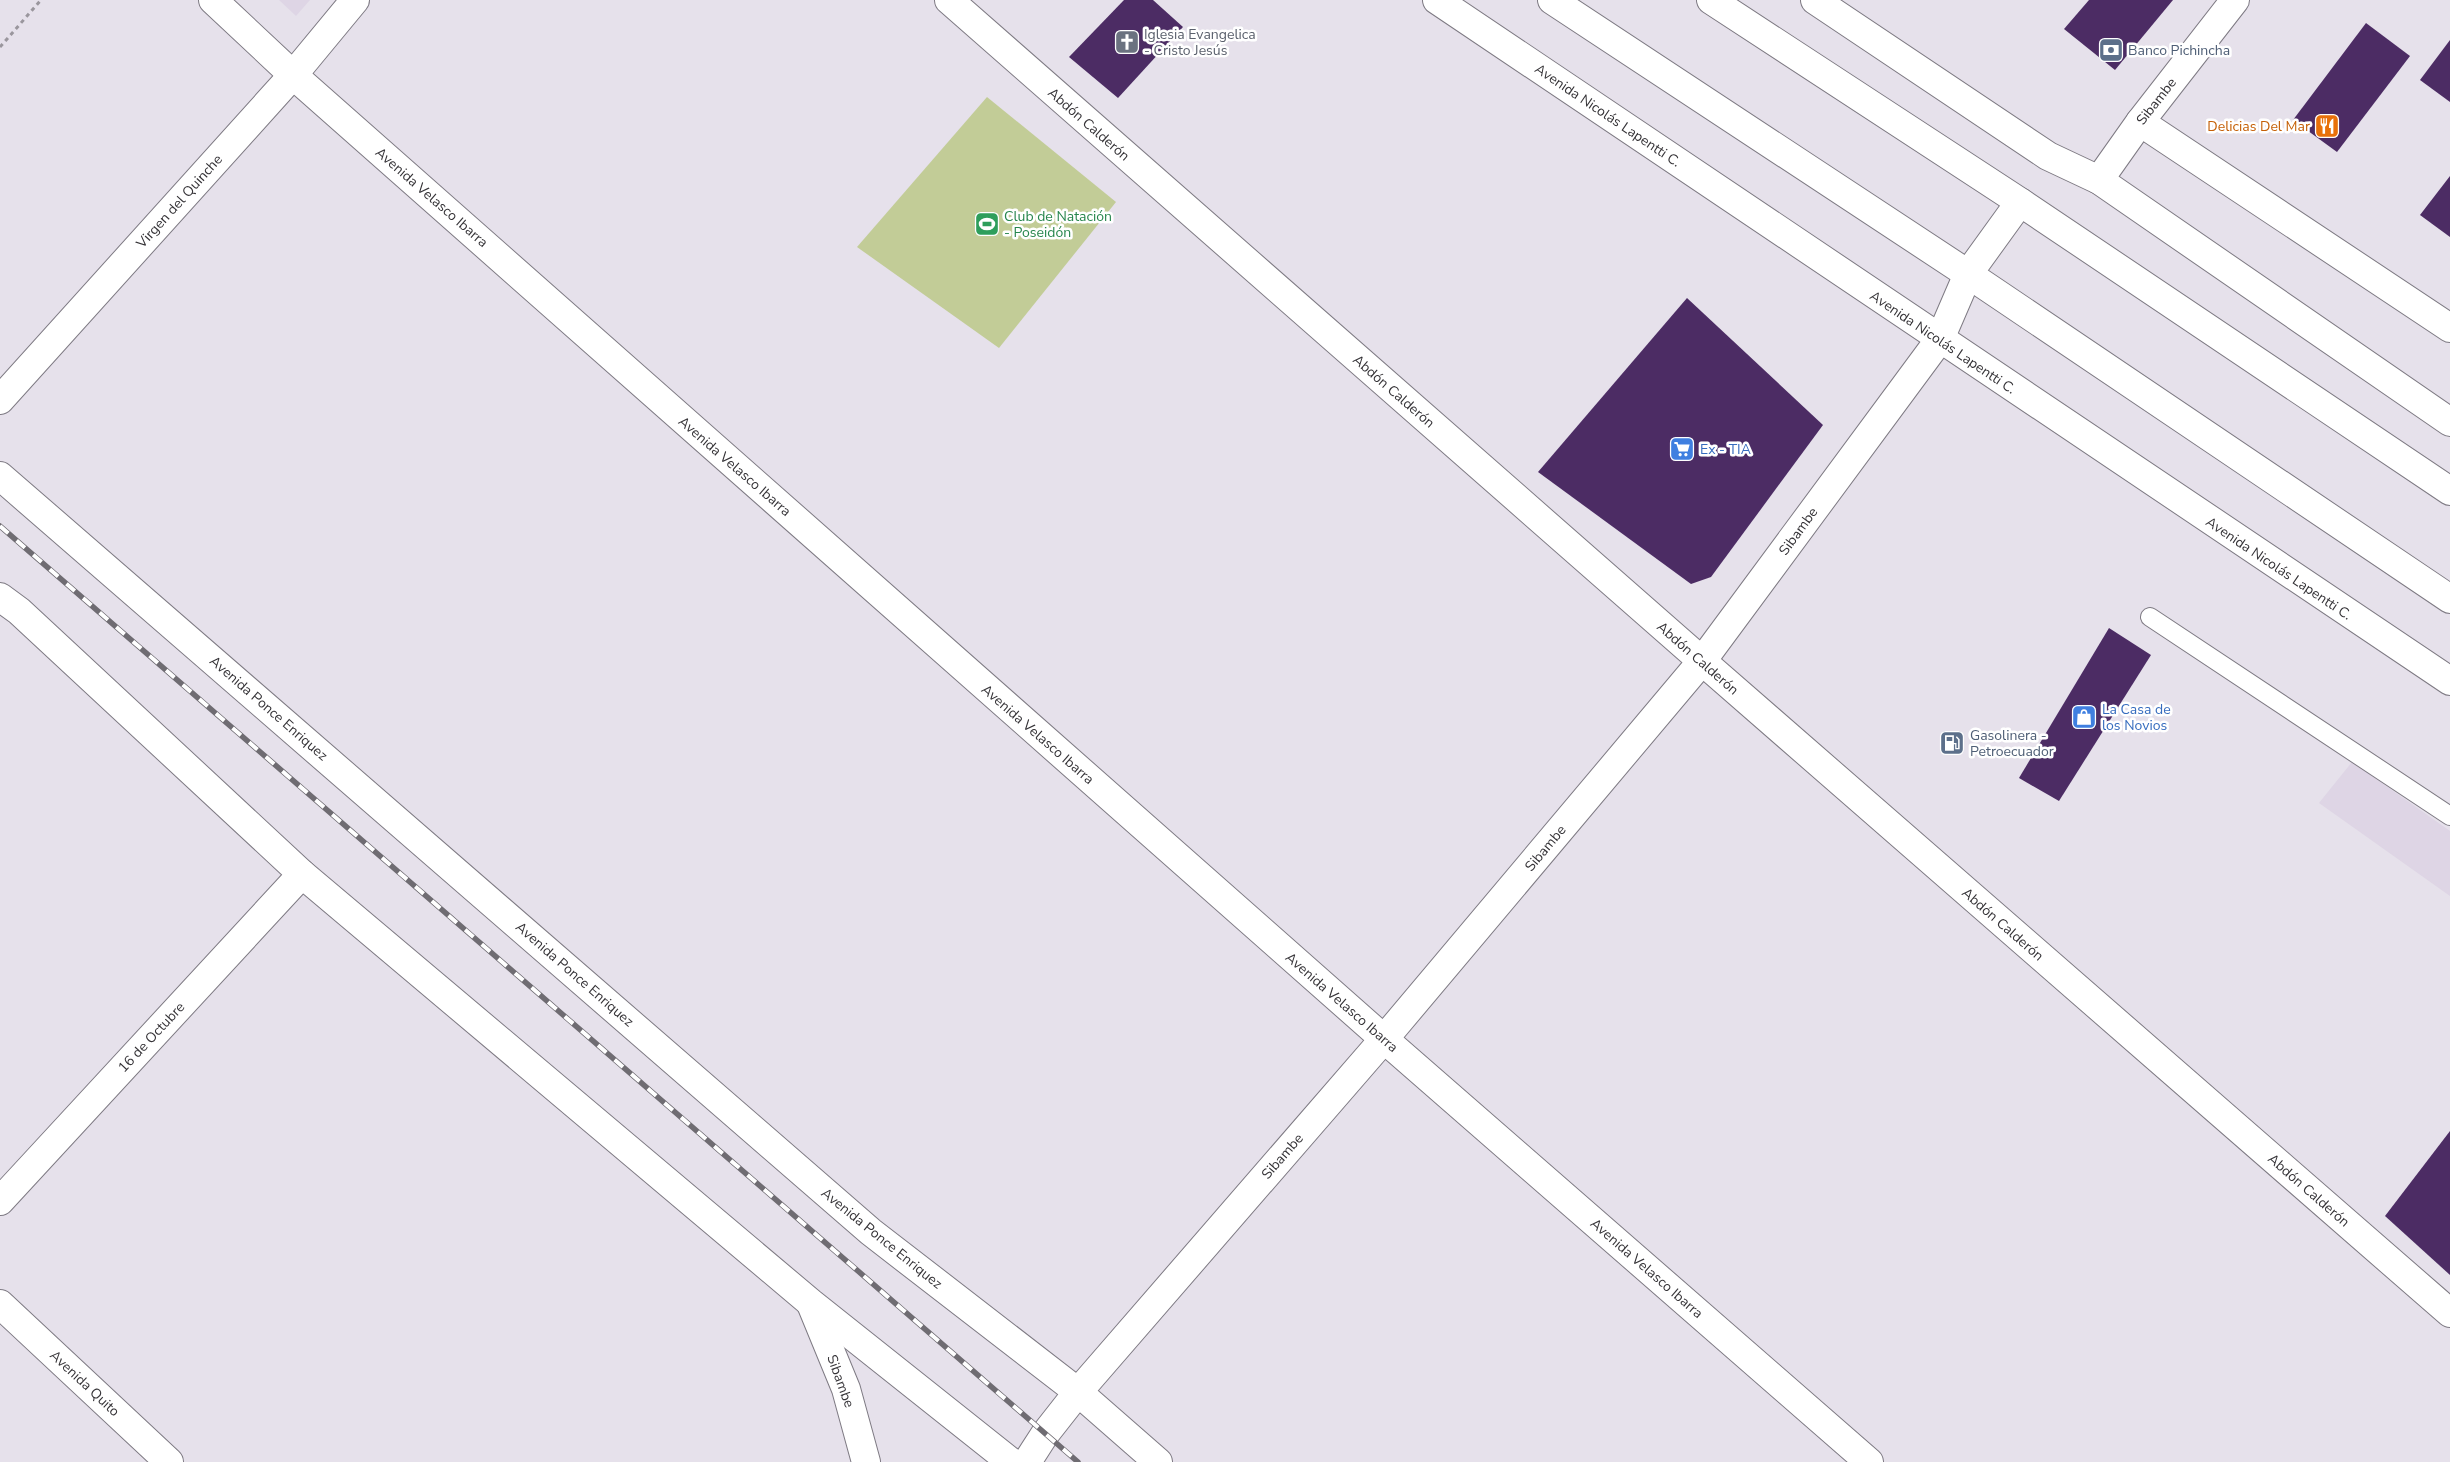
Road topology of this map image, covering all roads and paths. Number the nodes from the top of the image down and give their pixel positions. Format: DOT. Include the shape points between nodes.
graph roads {
  1 [pos="42,0"];
  2 [pos="213,0"];
  3 [pos="355,0"];
  4 [pos="949,0"];
  5 [pos="1438,0"];
  6 [pos="1552,0"];
  7 [pos="1711,0"];
  8 [pos="1815,0"];
  9 [pos="2235,0"];
  10 [pos="1841,9"];
  11 [pos="0,46"];
  12 [pos="293,75"];
  13 [pos="2140,122"];
  14 [pos="2099,180"];
  15 [pos="2020,202"];
  16 [pos="1968,274"];
  17 [pos="2450,328"];
  18 [pos="1940,339"];
  19 [pos="0,400"];
  20 [pos="2450,422"];
  21 [pos="0,476"];
  22 [pos="2450,491"];
  23 [pos="0,597"];
  24 [pos="2450,599"];
  25 [pos="2150,617"];
  26 [pos="1702,661"];
  27 [pos="2450,682"];
  28 [pos="2450,816"];
  29 [pos="302,874"];
  30 [pos="1384,1039"];
  31 [pos="0,1201"];
  32 [pos="811,1303"];
  33 [pos="0,1304"];
  34 [pos="2450,1313"];
  35 [pos="1078,1392"];
  36 [pos="169,1462"];
  37 [pos="866,1462"];
  38 [pos="1011,1462"];
  39 [pos="1027,1462"];
  40 [pos="1158,1462"];
  41 [pos="1869,1462"];
  1 -- 11 [label="path"];
  2 -- 12 [label="main road, Avenida Velasco Ibarra"];
  3 -- 12 [label="main road, Virgen del Quinche"];
  4 -- 26 [label="main road, Abdón Calderón"];
  5 -- 18 [label="main road, Avenida Nicolás Lapentti C."];
  6 -- 16 [label="main road"];
  7 -- 15 [label="main road"];
  8 -- 10 [label="main road"];
  9 -- 13 [label="main road, Sibambe"];
  10 -- 14 [label="main road" via="2048,156"];
  12 -- 19 [label="main road, Virgen del Quinche"];
  12 -- 30 [label="main road, Avenida Velasco Ibarra"];
  13 -- 14 [label="main road, Sibambe"];
  13 -- 17 [label="main road"];
  14 -- 20 [label="main road"];
  15 -- 16 [label="main road, Sibambe"];
  15 -- 22 [label="main road"];
  16 -- 18 [label="main road, Sibambe"];
  16 -- 24 [label="main road"];
  18 -- 26 [label="main road, Sibambe"];
  18 -- 27 [label="main road, Avenida Nicolás Lapentti C."];
  21 -- 35 [label="main road, Avenida Ponce Enriquez" via="871,1232"];
  23 -- 29 [label="main road"];
  25 -- 28 [label="lane"];
  26 -- 30 [label="main road, Sibambe"];
  26 -- 34 [label="main road, Abdón Calderón"];
  29 -- 31 [label="main road, 16 de Octubre"];
  29 -- 32 [label="main road"];
  30 -- 35 [label="main road, Sibambe"];
  30 -- 41 [label="main road, Avenida Velasco Ibarra"];
  32 -- 37 [label="main road, Sibambe" via="846,1389"];
  32 -- 38 [label="main road"];
  33 -- 36 [label="main road, Avenida Quito"];
  35 -- 39 [label="main road, Sibambe"];
  35 -- 40 [label="main road, Avenida Ponce Enriquez"];
}
